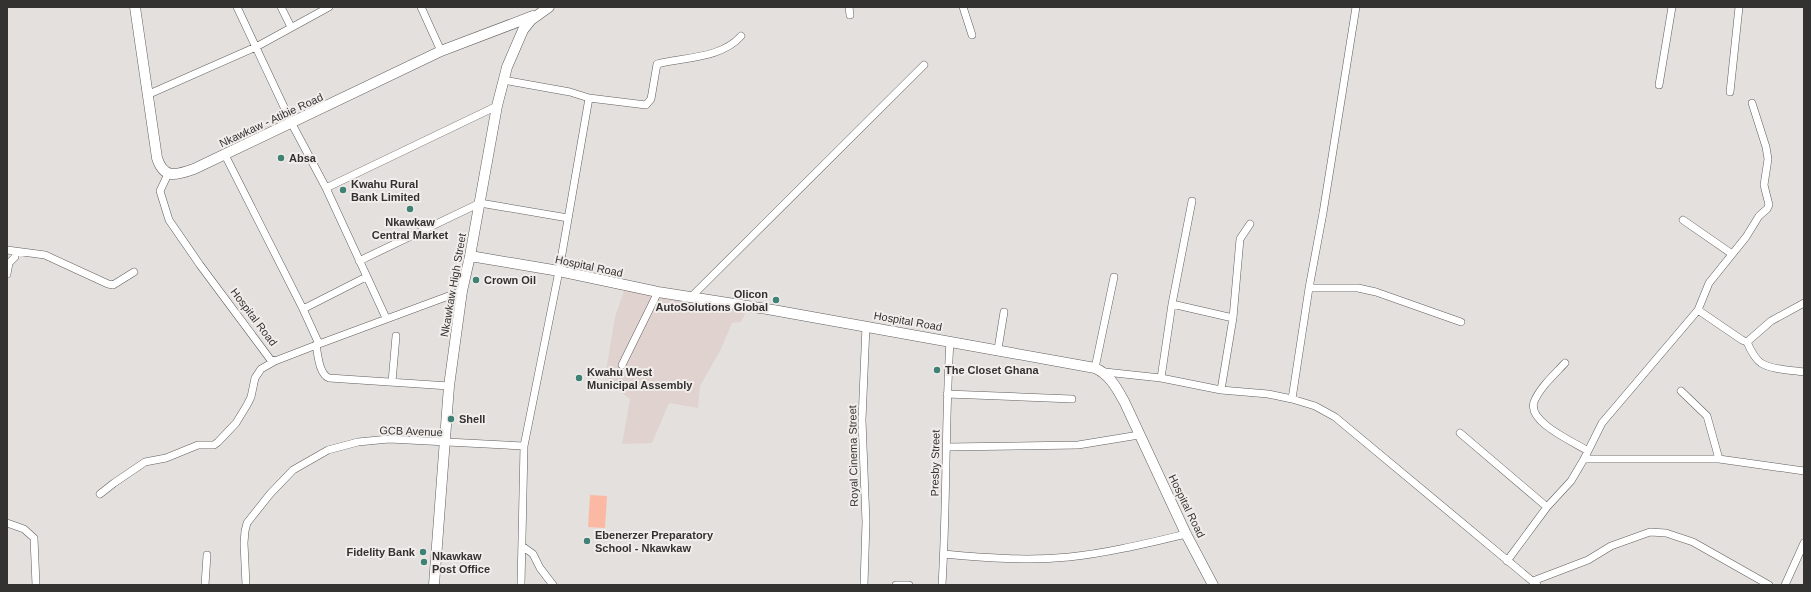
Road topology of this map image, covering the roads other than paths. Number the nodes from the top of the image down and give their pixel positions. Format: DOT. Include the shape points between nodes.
graph roads {
  1 [pos="135,7"];
  2 [pos="237,7"];
  3 [pos="282,7"];
  4 [pos="329,7"];
  5 [pos="422,7"];
  6 [pos="963,7"];
  7 [pos="1356,7"];
  8 [pos="1672,7"];
  9 [pos="1739,7"];
  10 [pos="545,10"];
  11 [pos="291,27"];
  12 [pos="972,35"];
  13 [pos="741,36"];
  14 [pos="256,47"];
  15 [pos="441,51"];
  16 [pos="924,64"];
  17 [pos="503,80"];
  18 [pos="1660,85"];
  19 [pos="1730,92"];
  20 [pos="147,94"];
  21 [pos="589,98"];
  22 [pos="1752,103"];
  23 [pos="497,106"];
  24 [pos="292,124"];
  25 [pos="225,155"];
  26 [pos="168,174"];
  27 [pos="326,188"];
  28 [pos="1192,201"];
  29 [pos="480,203"];
  30 [pos="568,218"];
  31 [pos="1683,220"];
  32 [pos="1250,224"];
  33 [pos="7,250"];
  34 [pos="15,251"];
  35 [pos="1732,254"];
  36 [pos="470,256"];
  37 [pos="359,261"];
  38 [pos="559,271"];
  39 [pos="134,272"];
  40 [pos="7,274"];
  41 [pos="366,276"];
  42 [pos="1114,277"];
  43 [pos="1309,288"];
  44 [pos="462,290"];
  45 [pos="658,292"];
  46 [pos="691,297"];
  47 [pos="1804,303"];
  48 [pos="1172,304"];
  49 [pos="303,309"];
  50 [pos="1698,310"];
  51 [pos="1004,312"];
  52 [pos="386,318"];
  53 [pos="1233,318"];
  54 [pos="1461,322"];
  55 [pos="866,326"];
  56 [pos="396,336"];
  57 [pos="950,341"];
  58 [pos="1747,342"];
  59 [pos="318,344"];
  60 [pos="998,349"];
  61 [pos="275,361"];
  62 [pos="1565,363"];
  63 [pos="622,365"];
  64 [pos="1100,370"];
  65 [pos="1804,372"];
  66 [pos="1161,378"];
  67 [pos="392,382"];
  68 [pos="449,386"];
  69 [pos="1221,390"];
  70 [pos="1681,391"];
  71 [pos="947,394"];
  72 [pos="1072,399"];
  73 [pos="1292,399"];
  74 [pos="1460,433"];
  75 [pos="1139,435"];
  76 [pos="444,443"];
  77 [pos="524,446"];
  78 [pos="947,447"];
  79 [pos="1588,451"];
  80 [pos="1584,459"];
  81 [pos="1719,459"];
  82 [pos="1804,471"];
  83 [pos="100,494"];
  84 [pos="1547,508"];
  85 [pos="7,523"];
  86 [pos="1186,534"];
  87 [pos="1804,543"];
  88 [pos="522,546"];
  89 [pos="944,554"];
  90 [pos="207,555"];
  91 [pos="1507,561"];
  92 [pos="1535,583"];
  93 [pos="36,585"];
  94 [pos="205,585"];
  95 [pos="246,585"];
  96 [pos="434,585"];
  97 [pos="521,585"];
  98 [pos="553,585"];
  99 [pos="864,585"];
  100 [pos="942,585"];
  101 [pos="1213,585"];
  102 [pos="1769,585"];
  103 [pos="1785,585"];
  1 -- 20 [label="main road"];
  2 -- 14 [label="street"];
  3 -- 11 [label="street"];
  4 -- 11 [label="street"];
  5 -- 15 [label="street"];
  6 -- 12 [label="street"];
  7 -- 43 [label="street"];
  8 -- 18 [label="street"];
  9 -- 19 [label="street"];
  10 -- 15 [label="main road, Nkawkaw - Atibie Road"];
  10 -- 17 [label="main road, Nkawkaw High Street" via="522,30"];
  11 -- 14 [label="street"];
  13 -- 21 [label="street" via="736,42 695,58 657,64 651,99 646,105"];
  14 -- 20 [label="street"];
  14 -- 24 [label="street"];
  15 -- 24 [label="main road, Nkawkaw - Atibie Road"];
  16 -- 46 [label="street"];
  17 -- 21 [label="street"];
  17 -- 23 [label="main road, Nkawkaw High Street"];
  20 -- 26 [label="main road" via="157,158 162,171"];
  21 -- 30 [label="street"];
  22 -- 35 [label="street" via="1768,159 1764,185 1769,205"];
  23 -- 27 [label="street"];
  23 -- 29 [label="main road, Nkawkaw High Street"];
  24 -- 25 [label="main road, Nkawkaw - Atibie Road"];
  24 -- 27 [label="street"];
  25 -- 26 [label="main road, Nkawkaw - Atibie Road" via="186,172"];
  25 -- 49 [label="street"];
  26 -- 61 [label="street, Hospital Road" via="160,191 169,220 270,359"];
  27 -- 37 [label="street"];
  28 -- 48 [label="street"];
  29 -- 30 [label="street"];
  29 -- 36 [label="main road, Nkawkaw High Street"];
  29 -- 37 [label="street"];
  30 -- 38 [label="street"];
  31 -- 35 [label="street"];
  32 -- 53 [label="street" via="1240,239"];
  33 -- 34 [label="street"];
  34 -- 39 [label="street" via="45,255 108,284 119,282"];
  34 -- 40 [label="street"];
  35 -- 50 [label="street" via="1709,283"];
  36 -- 38 [label="main road, Hospital Road"];
  36 -- 44 [label="main road, Nkawkaw High Street"];
  37 -- 41 [label="street"];
  38 -- 45 [label="main road, Hospital Road"];
  38 -- 77 [label="street"];
  41 -- 49 [label="street"];
  41 -- 52 [label="street"];
  42 -- 64 [label="street"];
  43 -- 54 [label="street" via="1358,288 1376,292"];
  43 -- 73 [label="street"];
  44 -- 52 [label="street, Hospital Road"];
  44 -- 68 [label="main road, Nkawkaw High Street"];
  45 -- 46 [label="main road, Hospital Road"];
  45 -- 63 [label="street"];
  46 -- 55 [label="main road, Hospital Road"];
  47 -- 58 [label="street" via="1772,321"];
  48 -- 53 [label="street"];
  48 -- 66 [label="street"];
  49 -- 59 [label="street"];
  50 -- 58 [label="street"];
  50 -- 79 [label="street" via="1602,423"];
  51 -- 60 [label="street"];
  52 -- 59 [label="street, Hospital Road"];
  53 -- 69 [label="street"];
  55 -- 57 [label="main road, Hospital Road"];
  55 -- 99 [label="street, Royal Cinema Street" via="862,420 866,522"];
  56 -- 67 [label="street"];
  57 -- 60 [label="main road, Hospital Road"];
  57 -- 71 [label="street, Presby Street"];
  58 -- 65 [label="street" via="1761,363"];
  59 -- 61 [label="street, Hospital Road"];
  59 -- 67 [label="street" via="325,376"];
  60 -- 64 [label="main road, Hospital Road"];
  61 -- 83 [label="street" via="257,372 247,405 236,423 214,445 198,445 166,458 145,462"];
  62 -- 79 [label="street" via="1535,400 1534,414 1541,422"];
  64 -- 66 [label="street"];
  64 -- 75 [label="main road, Hospital Road" via="1113,382"];
  66 -- 69 [label="street"];
  67 -- 68 [label="street"];
  68 -- 76 [label="main road, Nkawkaw High Street"];
  69 -- 73 [label="street"];
  70 -- 81 [label="street" via="1707,416"];
  71 -- 72 [label="street"];
  71 -- 78 [label="street, Presby Street"];
  73 -- 91 [label="street" via="1315,406 1335,417"];
  74 -- 84 [label="street"];
  75 -- 78 [label="street" via="1078,445"];
  75 -- 86 [label="main road, Hospital Road"];
  76 -- 77 [label="street, GCB Avenue"];
  76 -- 95 [label="street, GCB Avenue" via="389,439 358,442 328,450 293,470 247,523 244,543"];
  76 -- 96 [label="main road, Nkawkaw High Street"];
  77 -- 88 [label="street"];
  78 -- 89 [label="street, Presby Street"];
  79 -- 80 [label="street"];
  80 -- 81 [label="street"];
  80 -- 84 [label="street" via="1571,480"];
  81 -- 82 [label="street"];
  84 -- 91 [label="street"];
  85 -- 93 [label="street" via="24,529 34,538"];
  86 -- 89 [label="street" via="1068,557 1003,559"];
  86 -- 101 [label="main road, Hospital Road"];
  87 -- 103 [label="street"];
  88 -- 97 [label="street"];
  88 -- 98 [label="street" via="533,554"];
  89 -- 100 [label="street, Presby Street"];
  90 -- 94 [label="street"];
  91 -- 92 [label="street"];
  92 -- 102 [label="street" via="1588,560 1611,546 1650,532 1666,533 1693,542"];
}
